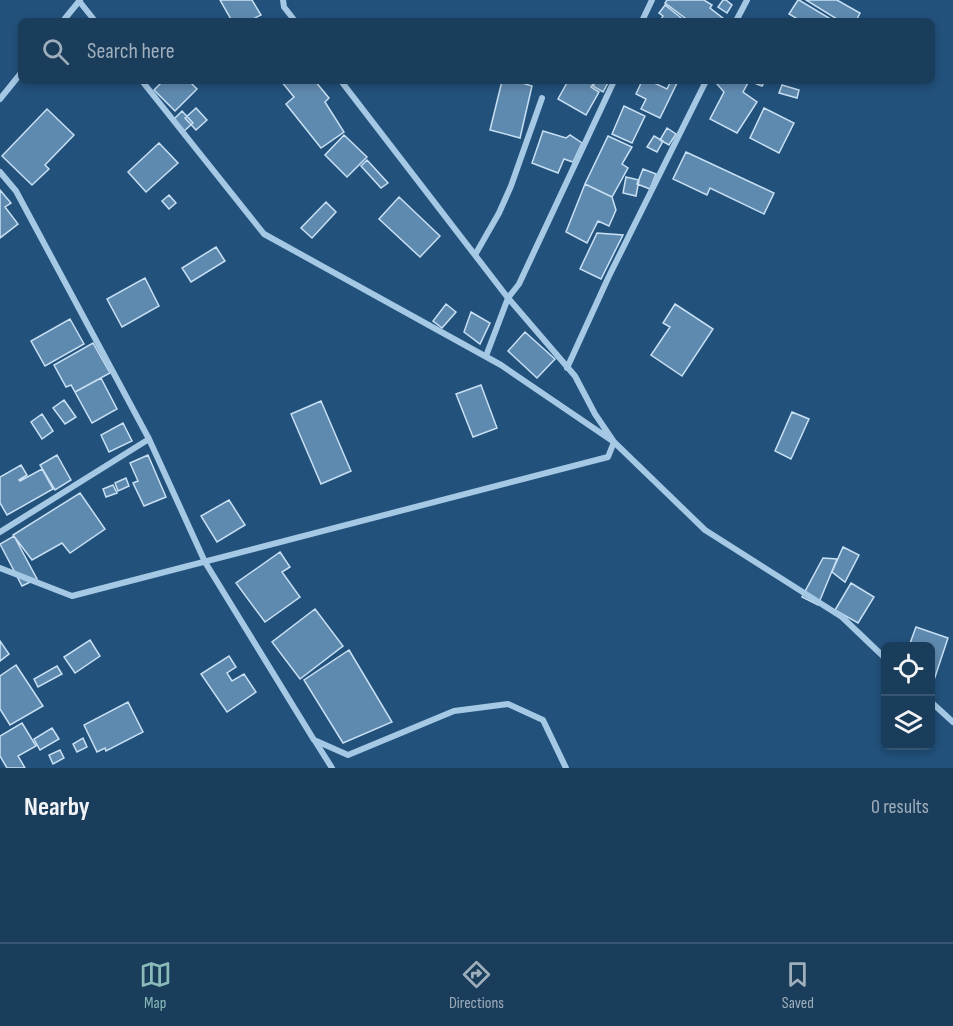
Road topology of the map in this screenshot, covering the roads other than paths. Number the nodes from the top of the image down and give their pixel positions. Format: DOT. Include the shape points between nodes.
graph roads {
  1 [pos="283,0"];
  2 [pos="652,0"];
  3 [pos="747,0"];
  4 [pos="79,1"];
  5 [pos="65,18"];
  6 [pos="93,18"];
  7 [pos="293,18"];
  8 [pos="643,18"];
  9 [pos="738,18"];
  10 [pos="18,77"];
  11 [pos="144,84"];
  12 [pos="343,84"];
  13 [pos="613,84"];
  14 [pos="705,84"];
  15 [pos="542,98"];
  16 [pos="0,99"];
  17 [pos="0,172"];
  18 [pos="475,255"];
  19 [pos="508,298"];
  20 [pos="486,356"];
  21 [pos="567,368"];
  22 [pos="148,440"];
  23 [pos="614,442"];
  24 [pos="0,532"];
  25 [pos="205,562"];
  26 [pos="0,568"];
  27 [pos="881,655"];
  28 [pos="935,706"];
  29 [pos="953,722"];
  30 [pos="314,740"];
  31 [pos="332,768"];
  32 [pos="566,768"];
  1 -- 7 [label="street"];
  2 -- 8 [label="street"];
  3 -- 9 [label="street"];
  4 -- 5 [label="street"];
  4 -- 6 [label="street"];
  10 -- 16 [label="street"];
  11 -- 20 [label="street" via="264,234"];
  12 -- 18 [label="street"];
  13 -- 19 [label="street" via="519,284"];
  14 -- 21 [label="street"];
  15 -- 18 [label="street" via="499,213"];
  17 -- 22 [label="street" via="16,191"];
  18 -- 19 [label="street"];
  19 -- 20 [label="street"];
  19 -- 21 [label="street"];
  20 -- 23 [label="street"];
  21 -- 23 [label="street"];
  22 -- 24 [label="street"];
  22 -- 25 [label="street"];
  23 -- 25 [label="street" via="608,457"];
  23 -- 27 [label="street" via="705,530 842,617"];
  25 -- 26 [label="street" via="72,596"];
  25 -- 30 [label="street"];
  28 -- 29 [label="street"];
  30 -- 31 [label="street"];
  30 -- 32 [label="street" via="348,755 454,711 508,704 543,720"];
}
